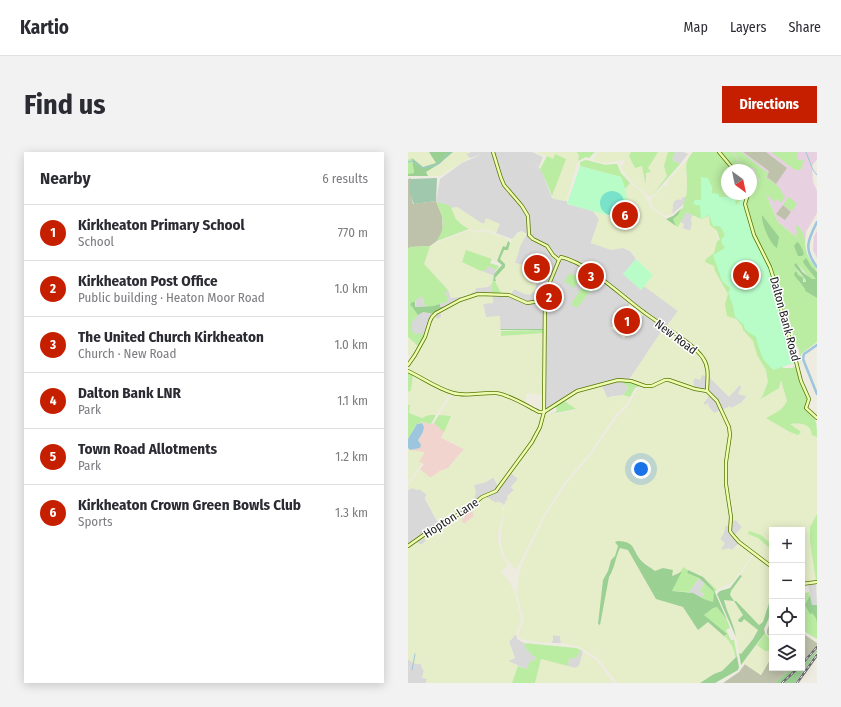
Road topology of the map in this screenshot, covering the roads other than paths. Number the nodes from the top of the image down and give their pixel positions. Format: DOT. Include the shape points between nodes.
graph roads {
  1 [pos="494,152"];
  2 [pos="719,152"];
  3 [pos="729,164"];
  4 [pos="745,200"];
  5 [pos="560,258"];
  6 [pos="545,297"];
  7 [pos="539,299"];
  8 [pos="544,303"];
  9 [pos="408,365"];
  10 [pos="408,371"];
  11 [pos="707,391"];
  12 [pos="544,412"];
  13 [pos="817,418"];
  14 [pos="408,546"];
  15 [pos="769,565"];
  16 [pos="817,582"];
  17 [pos="805,584"];
  1 -- 5 [label="street" via="504,185 528,217 529,235"];
  2 -- 3 [label="street"];
  4 -- 13 [label="street, Dalton Bank Road" via="754,235 770,267 776,286 801,381 809,400 806,408"];
  5 -- 6 [label="street"];
  5 -- 11 [label="street, New Road" via="591,272 695,349 707,367"];
  6 -- 7 [label="street"];
  6 -- 8 [label="street"];
  7 -- 8 [label="street"];
  7 -- 9 [label="street" via="526,303 508,295 484,293 460,300 432,317 425,337"];
  8 -- 12 [label="street"];
  10 -- 12 [label="street" via="453,393 465,396 497,393"];
  11 -- 12 [label="street" via="669,380 652,386 618,380 572,393"];
  11 -- 15 [label="street" via="719,403 729,427 726,484 731,517 730,531 739,542"];
  12 -- 14 [label="street, Hopton Lane" via="532,442 496,491 482,497"];
  16 -- 17 [label="street"];
}
